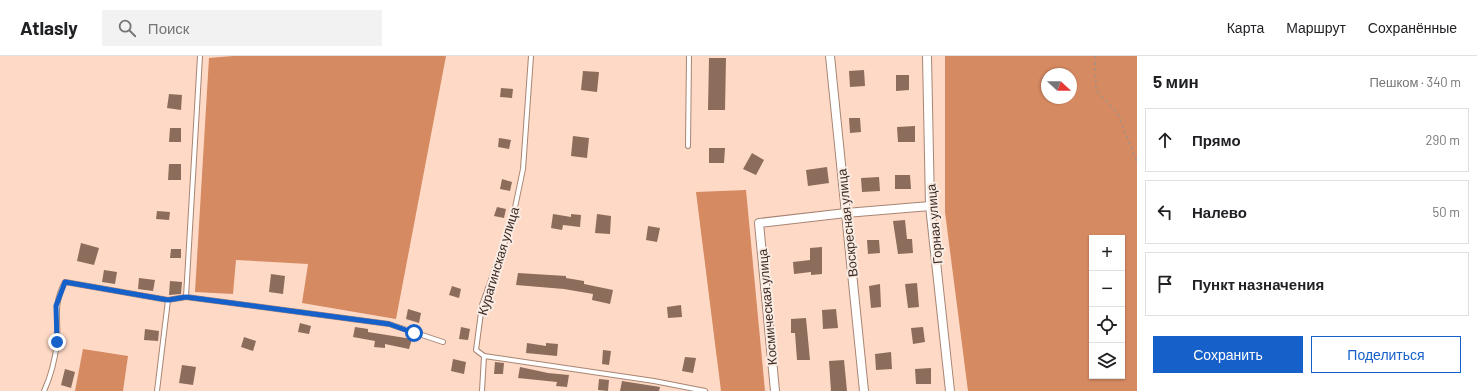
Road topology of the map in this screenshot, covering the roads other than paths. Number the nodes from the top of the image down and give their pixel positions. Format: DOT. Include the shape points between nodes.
graph roads {
  1 [pos="200,56"];
  2 [pos="531,56"];
  3 [pos="689,56"];
  4 [pos="830,56"];
  5 [pos="927,56"];
  6 [pos="688,146"];
  7 [pos="930,206"];
  8 [pos="846,213"];
  9 [pos="186,297"];
  10 [pos="168,300"];
  11 [pos="443,342"];
  12 [pos="484,356"];
  13 [pos="44,391"];
  14 [pos="157,391"];
  15 [pos="482,391"];
  16 [pos="705,391"];
  17 [pos="775,391"];
  18 [pos="864,391"];
  19 [pos="950,391"];
  1 -- 9 [label="lane"];
  2 -- 12 [label="lane, Курагинская улица" via="523,169 512,222 482,305 476,350"];
  3 -- 6 [label="lane"];
  4 -- 8 [label="street, Воскресная улица"];
  5 -- 7 [label="street, Горная улица"];
  7 -- 8 [label="street"];
  7 -- 19 [label="street, Горная улица"];
  8 -- 17 [label="street, Космическая улица" via="759,224"];
  8 -- 18 [label="street, Воскресная улица"];
  9 -- 10 [label="lane"];
  9 -- 11 [label="lane" via="389,324"];
  10 -- 13 [label="lane" via="65,282 56,306 57,342"];
  10 -- 14 [label="lane"];
  12 -- 15 [label="lane, Курагинская улица"];
  12 -- 16 [label="lane"];
}
